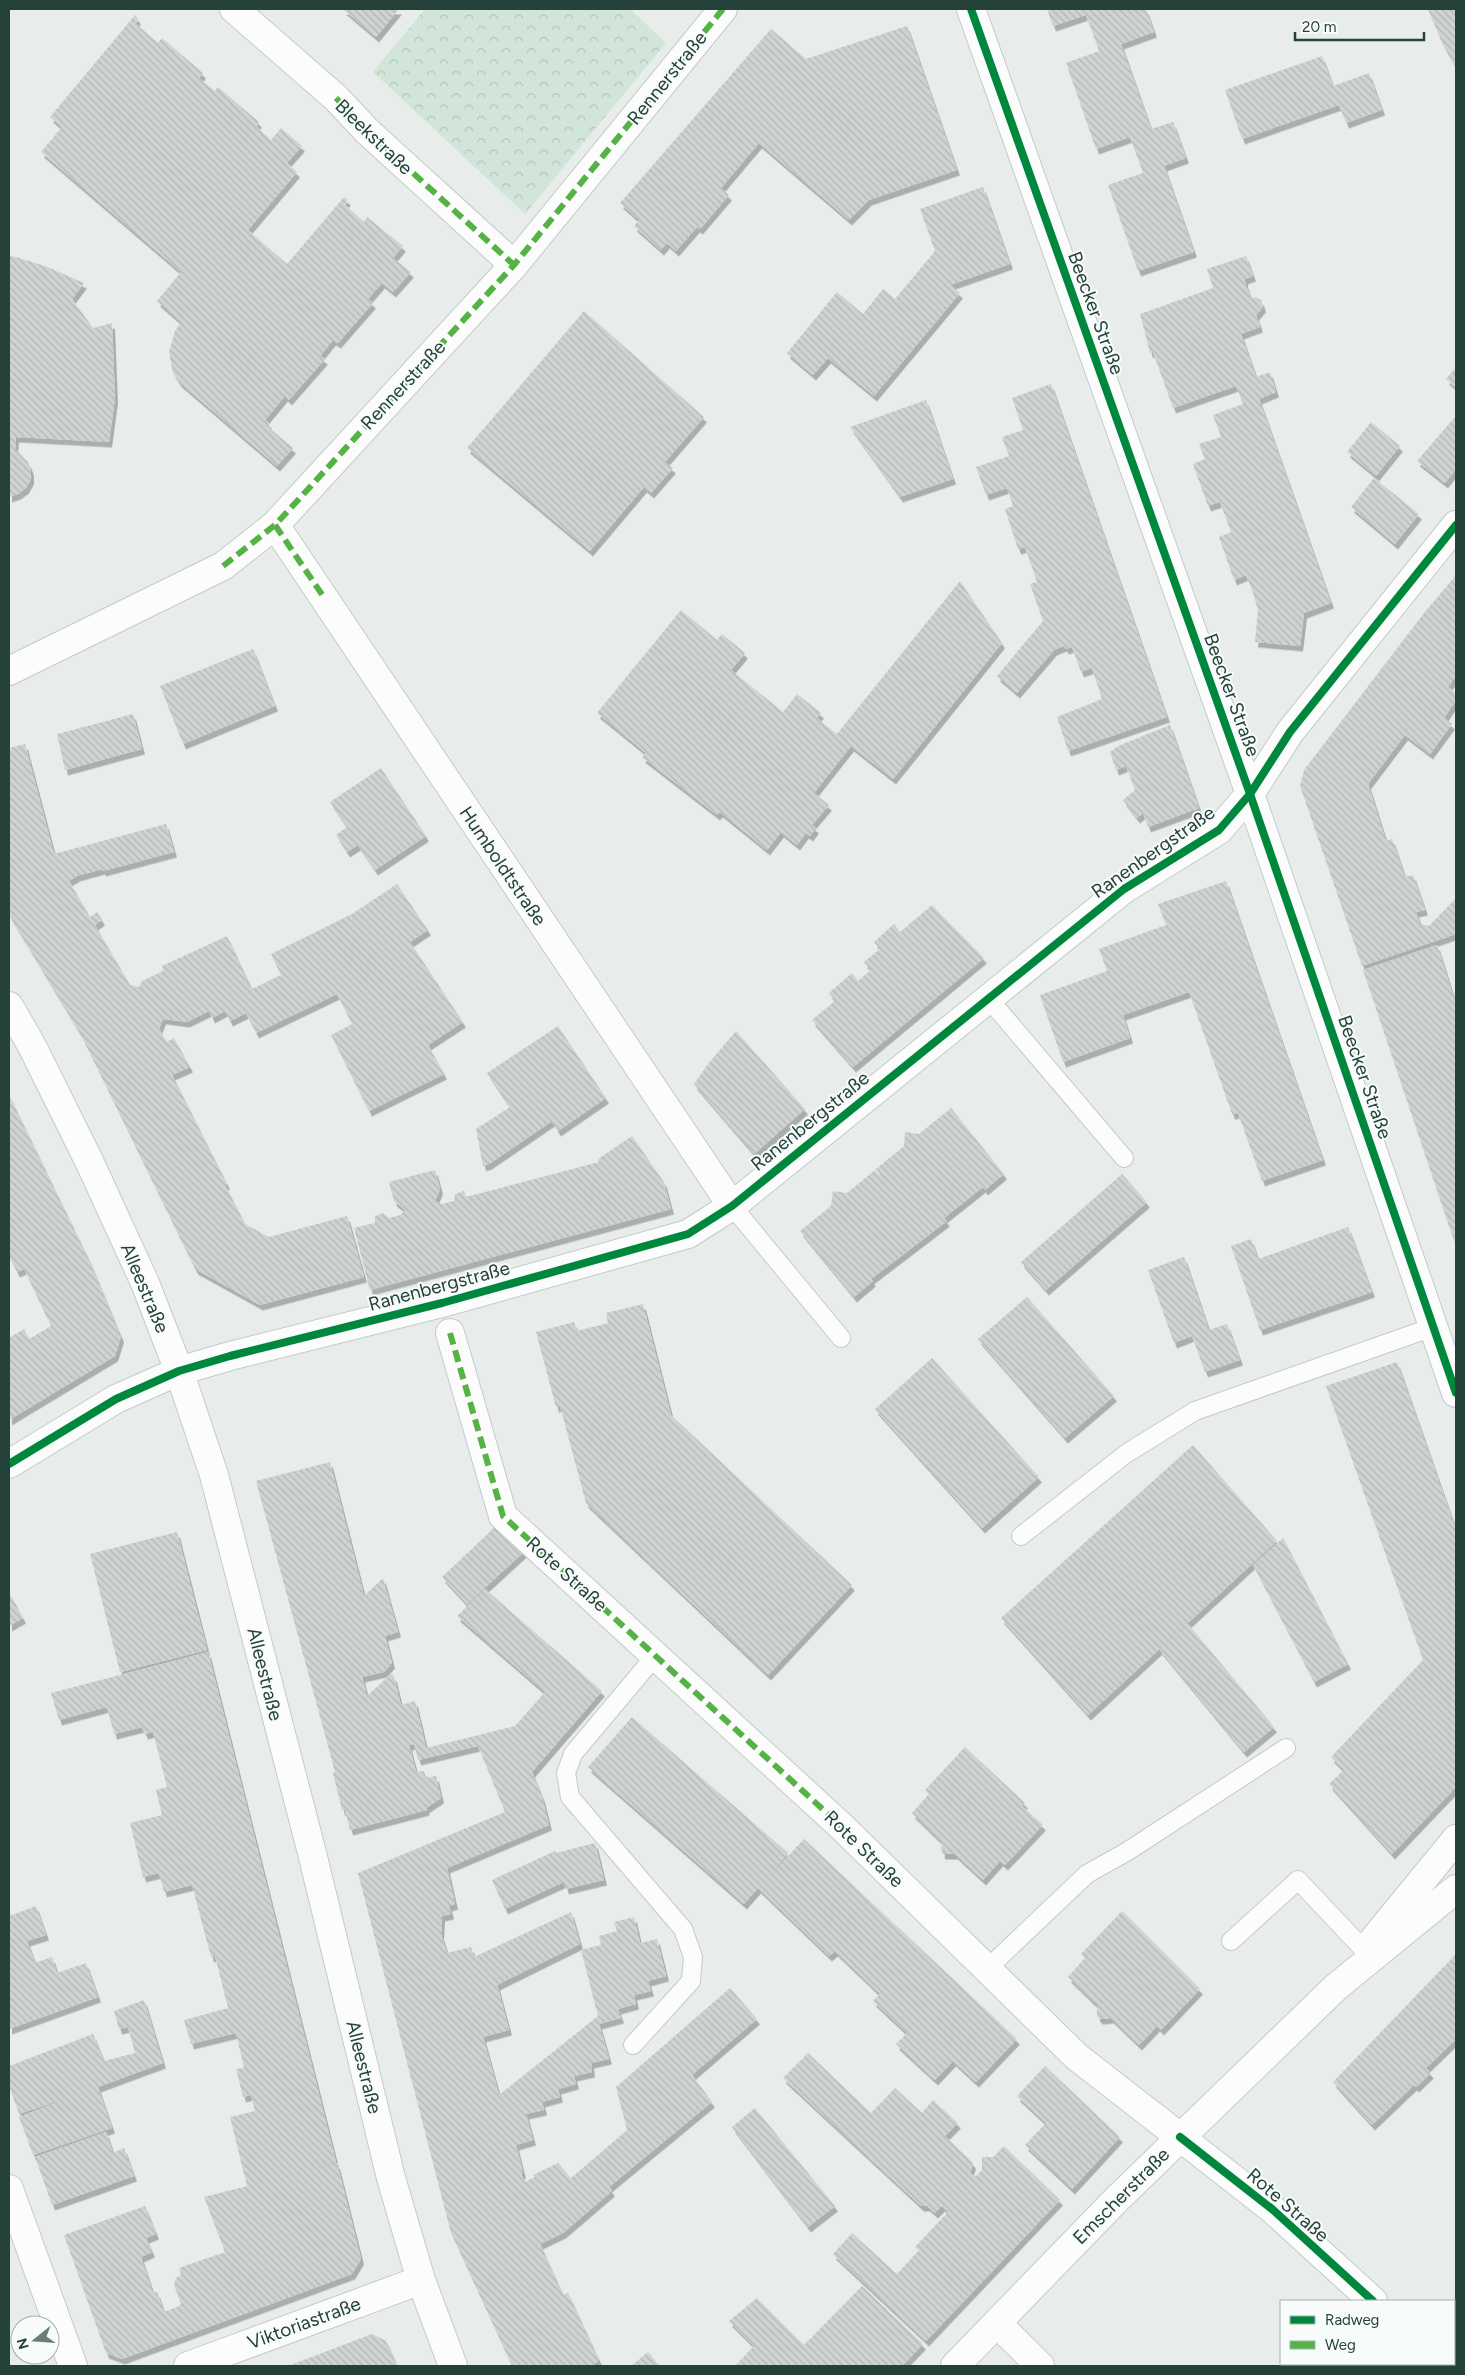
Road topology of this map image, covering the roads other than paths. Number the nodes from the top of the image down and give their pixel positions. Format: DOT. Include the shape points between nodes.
graph roads {
  1 [pos="234,9"];
  2 [pos="723,9"];
  3 [pos="971,9"];
  4 [pos="514,265"];
  5 [pos="275,525"];
  6 [pos="1456,526"];
  7 [pos="9,671"];
  8 [pos="1250,794"];
  9 [pos="988,998"];
  10 [pos="9,1006"];
  11 [pos="1124,1158"];
  12 [pos="732,1206"];
  13 [pos="1433,1327"];
  14 [pos="450,1333"];
  15 [pos="842,1338"];
  16 [pos="179,1371"];
  17 [pos="1456,1394"];
  18 [pos="9,1464"];
  19 [pos="1021,1536"];
  20 [pos="656,1655"];
  21 [pos="1286,1748"];
  22 [pos="1456,1839"];
  23 [pos="1456,1889"];
  24 [pos="1231,1940"];
  25 [pos="1365,1951"];
  26 [pos="987,1969"];
  27 [pos="1335,1988"];
  28 [pos="633,2045"];
  29 [pos="1180,2137"];
  30 [pos="9,2189"];
  31 [pos="421,2280"];
  32 [pos="1372,2300"];
  33 [pos="997,2323"];
  34 [pos="73,2366"];
  35 [pos="188,2366"];
  36 [pos="453,2366"];
  37 [pos="955,2366"];
  38 [pos="1040,2366"];
  1 -- 4 [label="street, Bleekstraße" via="336,98 375,139"];
  2 -- 4 [label="street, Rennerstraße"];
  3 -- 8 [label="street, Beecker Straße"];
  4 -- 5 [label="street, Rennerstraße"];
  5 -- 7 [label="street, Rennerstraße" via="224,566"];
  5 -- 12 [label="street, Humboldtstraße"];
  6 -- 8 [label="street, Ranenbergstraße" via="1290,732"];
  8 -- 9 [label="street, Ranenbergstraße" via="1219,830 1124,889"];
  8 -- 13 [label="street, Beecker Straße"];
  9 -- 11 [label="lane"];
  9 -- 12 [label="street, Ranenbergstraße"];
  10 -- 16 [label="street, Alleestraße" via="90,1163 145,1283"];
  12 -- 15 [label="lane"];
  12 -- 16 [label="street, Ranenbergstraße" via="688,1234 442,1303"];
  13 -- 17 [label="street, Beecker Straße"];
  13 -- 19 [label="lane" via="1196,1411 1127,1453"];
  14 -- 20 [label="street, Rote Straße" via="503,1516"];
  16 -- 18 [label="street, Ranenbergstraße" via="116,1399"];
  16 -- 31 [label="street, Alleestraße" via="214,1475 312,1853 391,2178"];
  20 -- 26 [label="street, Rote Straße" via="841,1826"];
  20 -- 28 [label="lane" via="573,1754 566,1773 570,1798 683,1929 693,1957 691,1981"];
  21 -- 26 [label="lane" via="1128,1851 1087,1874"];
  22 -- 25 [label="street, Emscherstraße"];
  23 -- 27 [label="street, Emscherstraße"];
  24 -- 25 [label="lane" via="1298,1880"];
  25 -- 27 [label="street, Emscherstraße"];
  26 -- 29 [label="street, Rote Straße" via="1077,2058"];
  27 -- 29 [label="street, Emscherstraße"];
  29 -- 32 [label="street, Rote Straße" via="1272,2209"];
  29 -- 33 [label="street, Emscherstraße"];
  30 -- 34 [label="street"];
  31 -- 35 [label="street, Viktoriastraße"];
  31 -- 36 [label="street, Alleestraße"];
  33 -- 37 [label="street, Emscherstraße"];
  33 -- 38 [label="street"];
}
